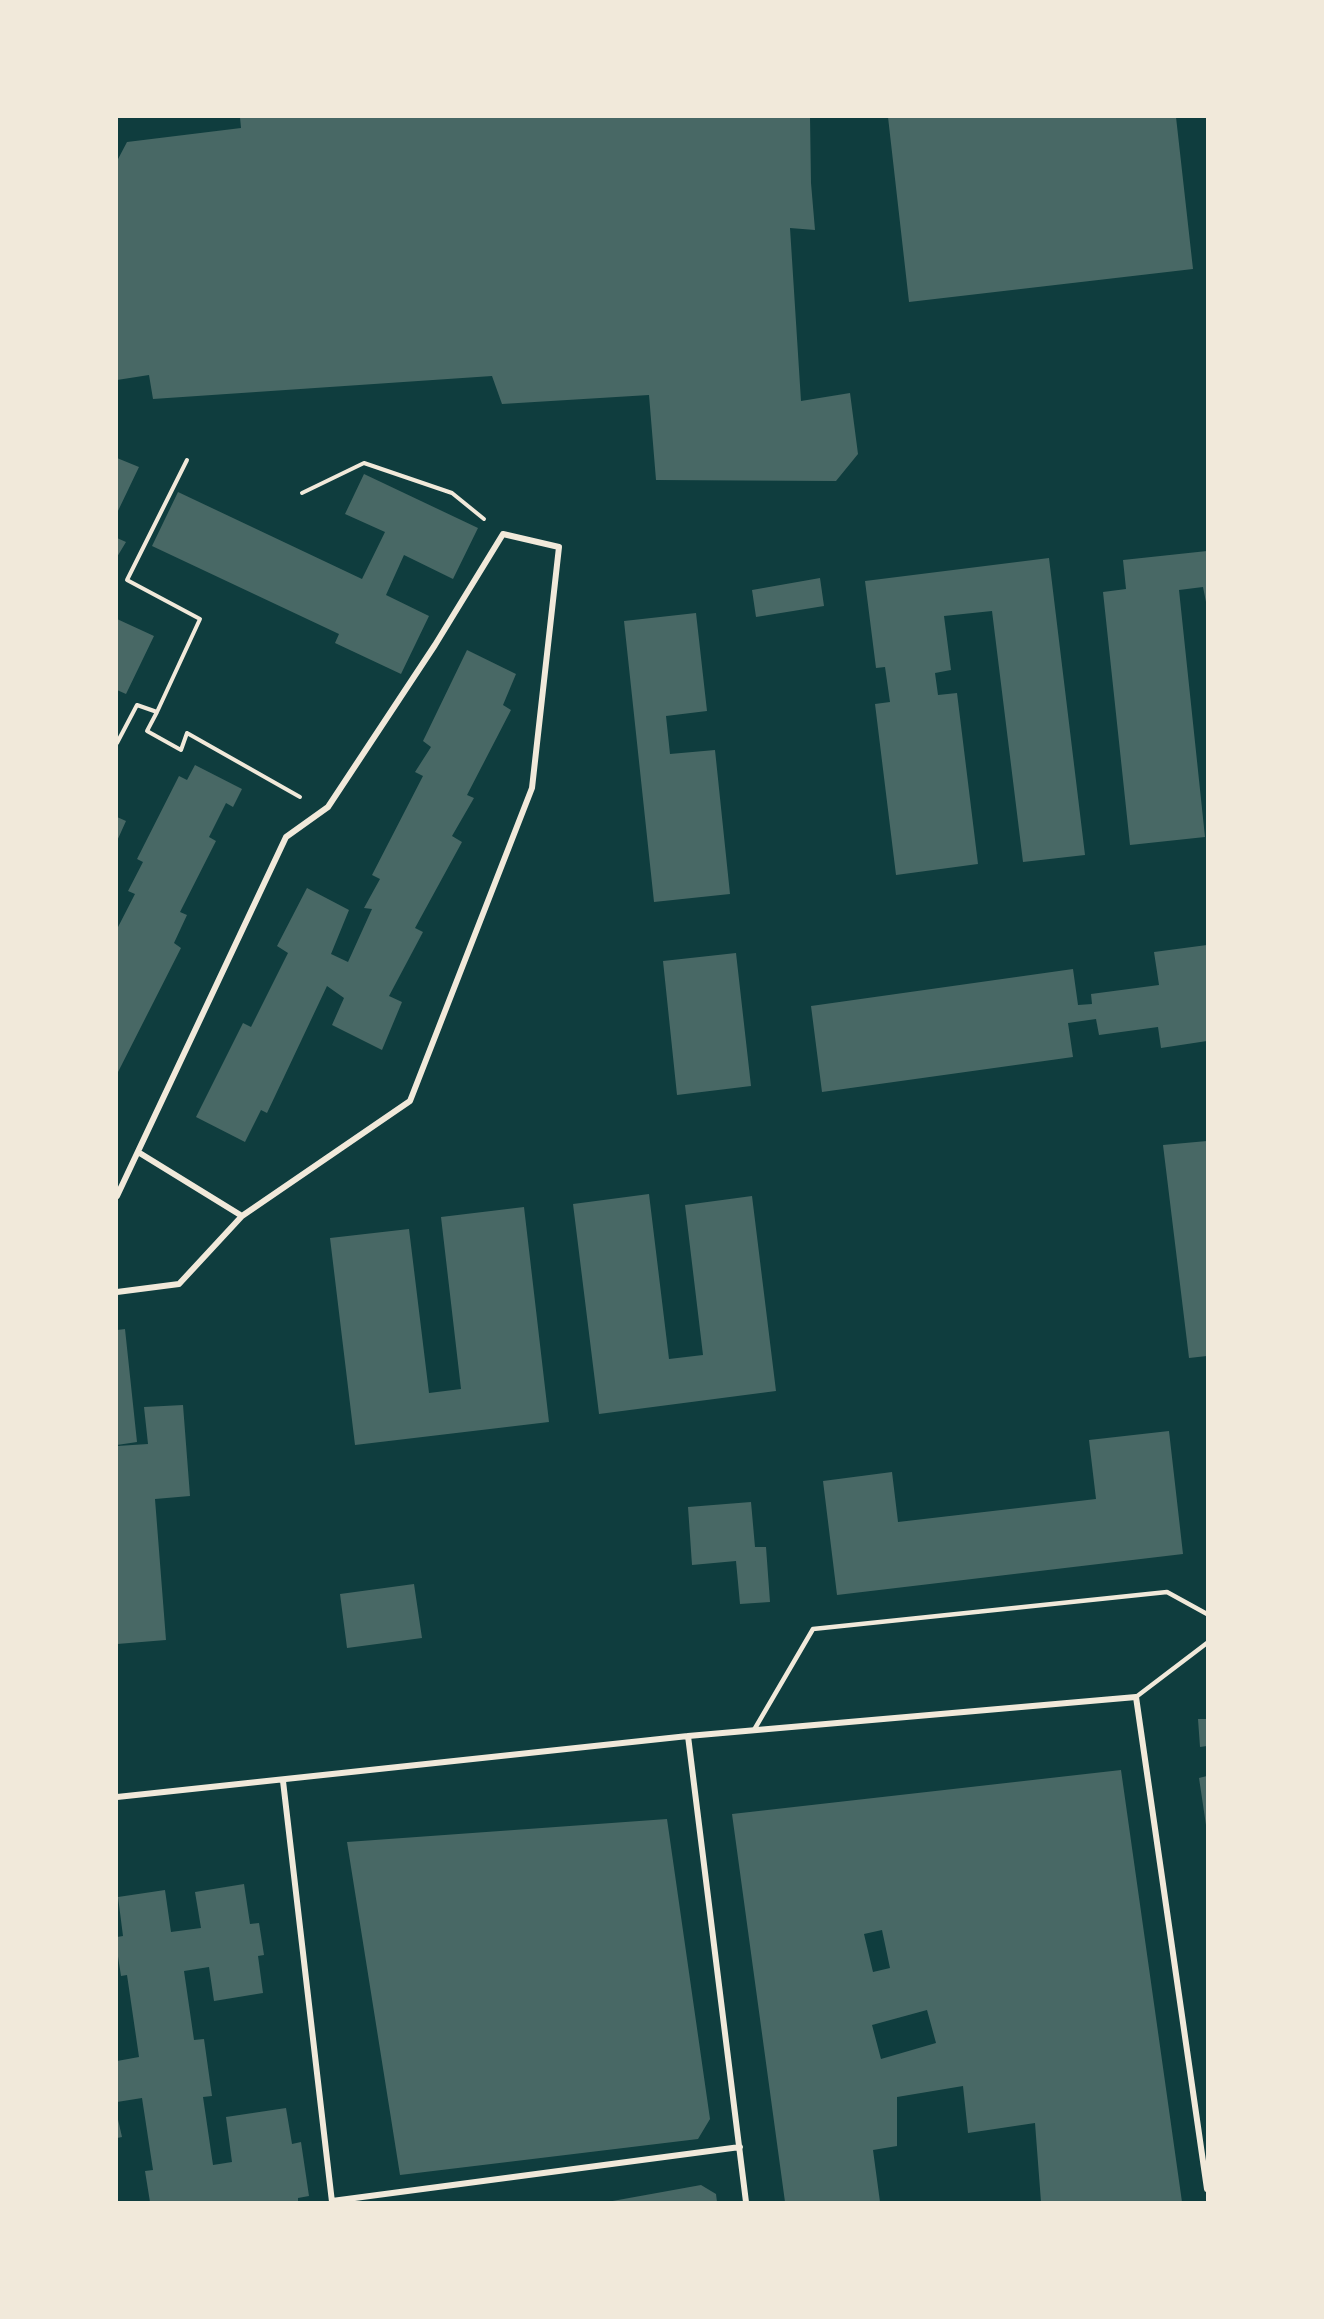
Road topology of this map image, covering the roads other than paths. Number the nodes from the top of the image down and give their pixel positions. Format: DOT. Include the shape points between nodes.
graph roads {
  1 [pos="138,1152"];
  2 [pos="117,1196"];
  3 [pos="242,1216"];
  4 [pos="117,1292"];
  5 [pos="1207,1614"];
  6 [pos="1207,1643"];
  7 [pos="1136,1697"];
  8 [pos="754,1730"];
  9 [pos="688,1736"];
  10 [pos="283,1781"];
  11 [pos="117,1797"];
  12 [pos="740,2147"];
  13 [pos="1207,2189"];
  14 [pos="332,2202"];
  15 [pos="746,2202"];
  1 -- 2 [label="street"];
  1 -- 3 [label="street"];
  1 -- 3 [label="street" via="286,837 328,807 502,534 559,547 532,788 410,1101"];
  3 -- 4 [label="street" via="179,1284"];
  5 -- 8 [label="lane" via="1167,1592 813,1629"];
  6 -- 7 [label="lane"];
  7 -- 8 [label="street"];
  7 -- 13 [label="street"];
  8 -- 9 [label="street"];
  9 -- 10 [label="street"];
  9 -- 12 [label="street"];
  10 -- 11 [label="street"];
  10 -- 14 [label="street"];
  12 -- 14 [label="street"];
  12 -- 15 [label="street"];
}
